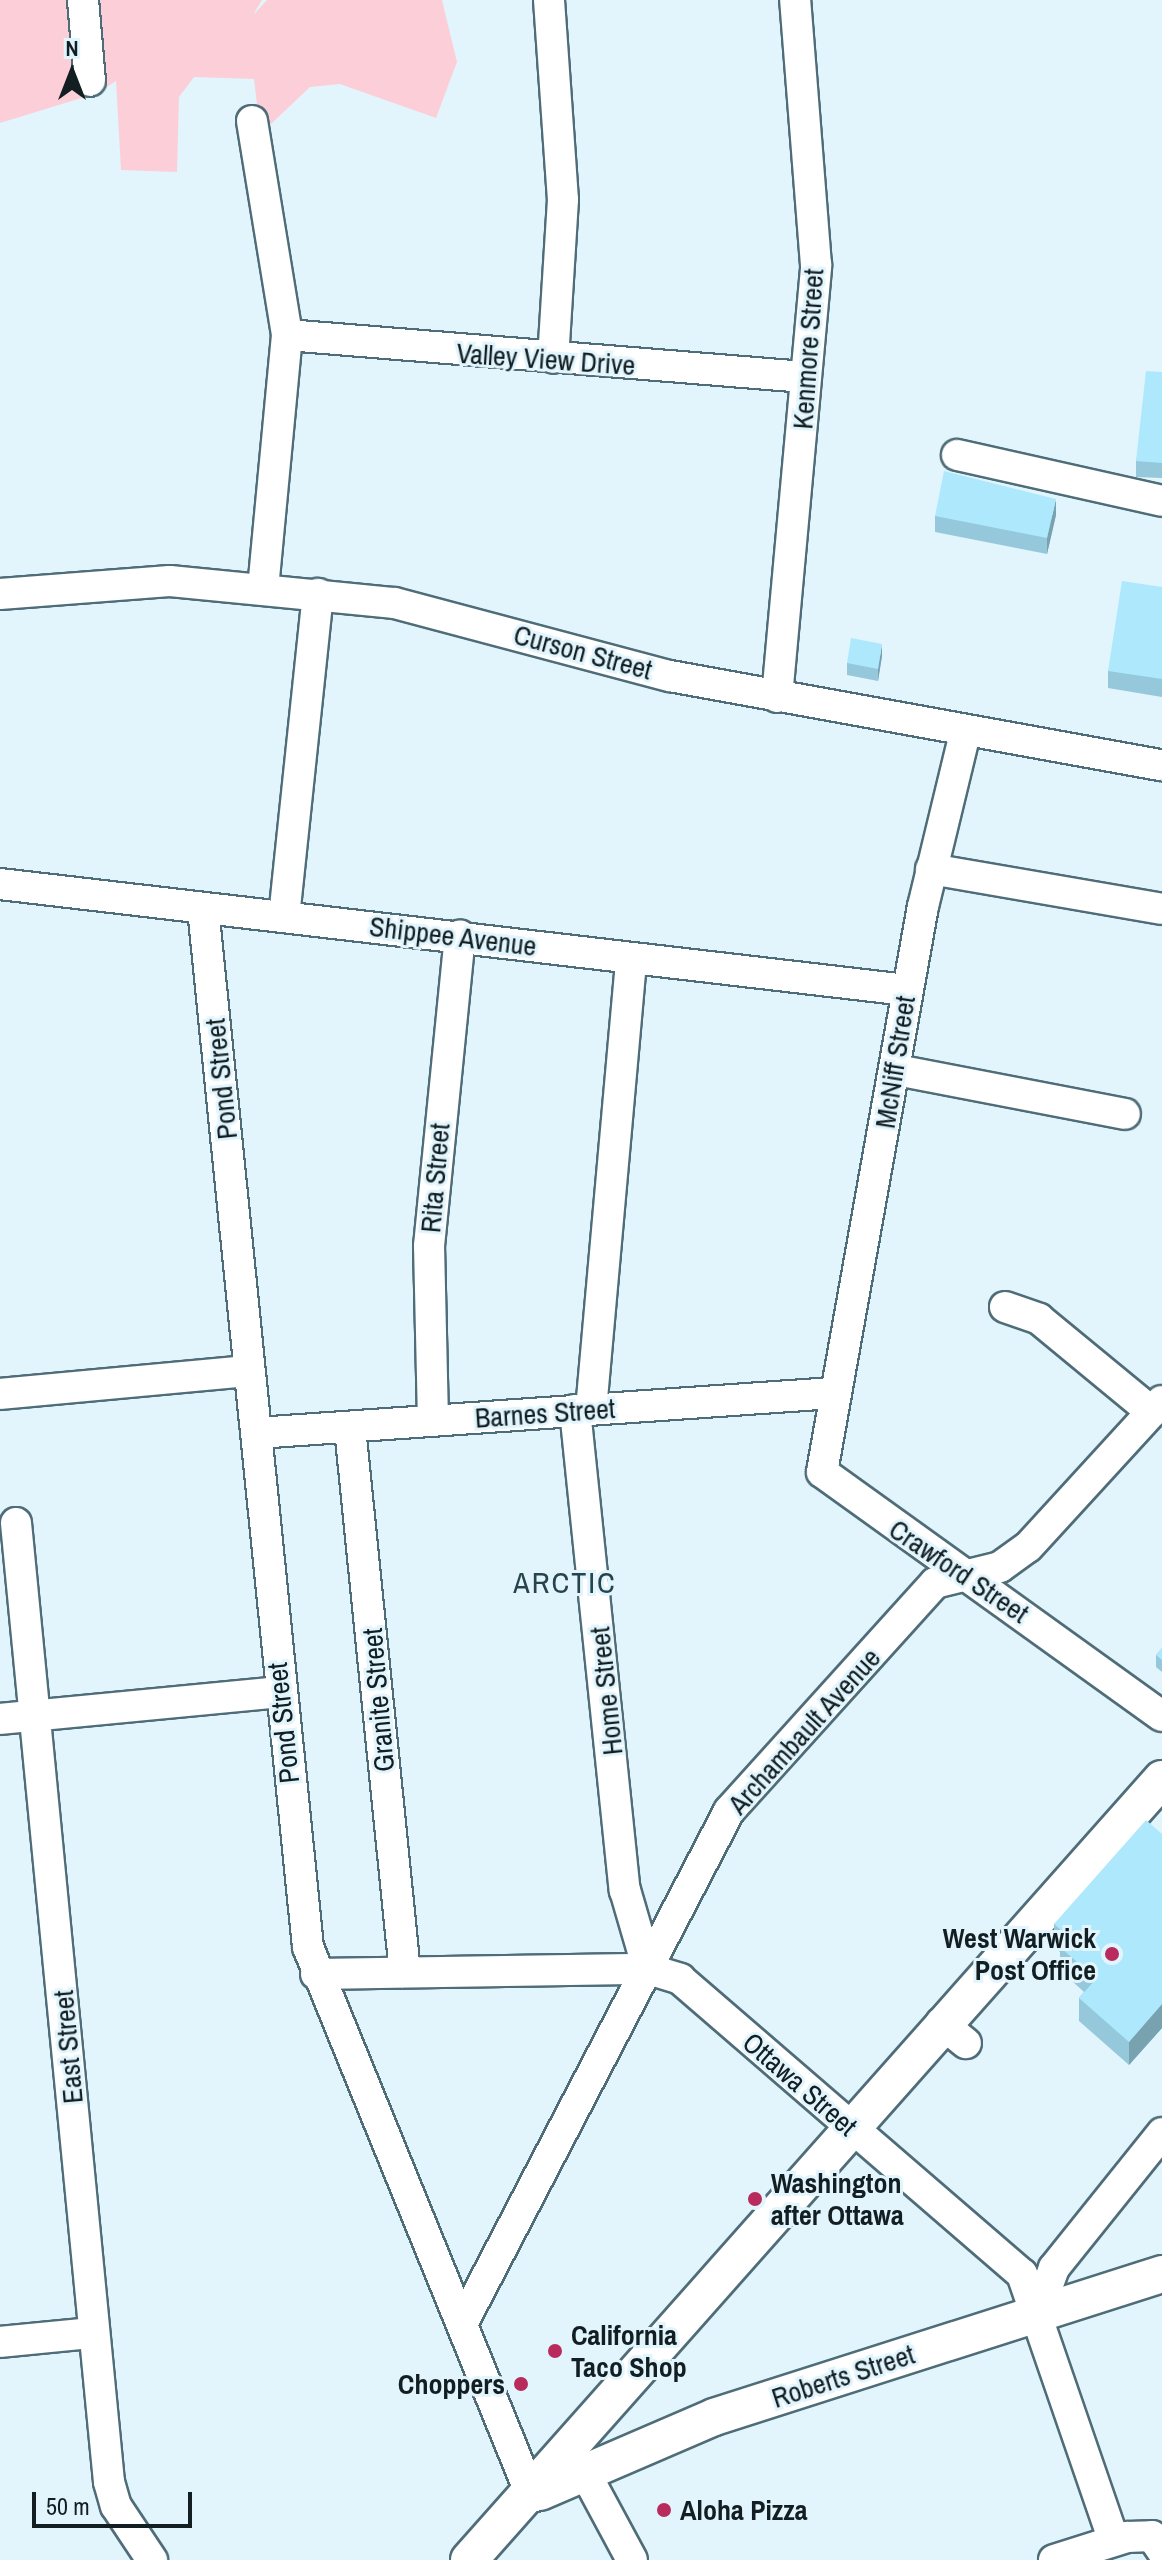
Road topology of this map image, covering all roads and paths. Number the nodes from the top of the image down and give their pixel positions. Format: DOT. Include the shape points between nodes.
graph roads {
  1 [pos="83,0"];
  2 [pos="549,0"];
  3 [pos="795,0"];
  4 [pos="90,81"];
  5 [pos="252,121"];
  6 [pos="287,335"];
  7 [pos="553,358"];
  8 [pos="805,377"];
  9 [pos="957,455"];
  10 [pos="1162,501"];
  11 [pos="263,588"];
  12 [pos="0,594"];
  13 [pos="318,594"];
  14 [pos="777,697"];
  15 [pos="965,733"];
  16 [pos="1162,765"];
  17 [pos="931,869"];
  18 [pos="0,884"];
  19 [pos="203,908"];
  20 [pos="1162,909"];
  21 [pos="284,917"];
  22 [pos="460,936"];
  23 [pos="631,960"];
  24 [pos="907,990"];
  25 [pos="897,1070"];
  26 [pos="1125,1114"];
  27 [pos="1005,1307"];
  28 [pos="249,1371"];
  29 [pos="834,1393"];
  30 [pos="0,1394"];
  31 [pos="1157,1407"];
  32 [pos="583,1410"];
  33 [pos="433,1421"];
  34 [pos="350,1428"];
  35 [pos="257,1433"];
  36 [pos="16,1523"];
  37 [pos="969,1574"];
  38 [pos="279,1692"];
  39 [pos="39,1716"];
  40 [pos="1162,1716"];
  41 [pos="0,1719"];
  42 [pos="1162,1779"];
  43 [pos="648,1969"];
  44 [pos="405,1972"];
  45 [pos="316,1974"];
  46 [pos="850,2129"];
  47 [pos="1162,2133"];
  48 [pos="1162,2274"];
  49 [pos="1038,2312"];
  50 [pos="462,2324"];
  51 [pos="91,2333"];
  52 [pos="0,2342"];
  53 [pos="583,2469"];
  54 [pos="532,2497"];
  55 [pos="1113,2539"];
  56 [pos="1162,2551"];
  57 [pos="142,2555"];
  58 [pos="479,2556"];
  59 [pos="632,2560"];
  60 [pos="1054,2560"];
  1 -- 4 [label="street"];
  2 -- 7 [label="street" via="563,200"];
  3 -- 8 [label="street, Kenmore Street" via="816,265"];
  5 -- 6 [label="street"];
  6 -- 7 [label="street, Valley View Drive"];
  6 -- 11 [label="street"];
  7 -- 8 [label="street, Valley View Drive"];
  8 -- 14 [label="street, Kenmore Street"];
  9 -- 10 [label="street"];
  11 -- 12 [label="street, Curson Street" via="138,580"];
  11 -- 13 [label="street, Curson Street"];
  13 -- 14 [label="street, Curson Street" via="395,603"];
  13 -- 21 [label="street"];
  14 -- 15 [label="street, Curson Street"];
  15 -- 16 [label="street, Curson Street"];
  15 -- 17 [label="street, McNiff Street"];
  17 -- 20 [label="street"];
  17 -- 24 [label="street, McNiff Street"];
  18 -- 19 [label="street, Shippee Avenue"];
  19 -- 21 [label="street, Shippee Avenue"];
  19 -- 28 [label="street, Pond Street"];
  21 -- 22 [label="street, Shippee Avenue"];
  22 -- 23 [label="street, Shippee Avenue"];
  22 -- 33 [label="street, Rita Street" via="429,1246"];
  23 -- 24 [label="street, Shippee Avenue"];
  23 -- 32 [label="street, Home Street"];
  24 -- 25 [label="street, McNiff Street"];
  25 -- 26 [label="street"];
  25 -- 29 [label="street, McNiff Street"];
  27 -- 31 [label="street" via="1039,1319"];
  28 -- 30 [label="street"];
  28 -- 35 [label="street, Pond Street"];
  29 -- 32 [label="street, Barnes Street"];
  29 -- 37 [label="street, Crawford Street" via="822,1472"];
  31 -- 37 [label="street, Archambault Avenue" via="1028,1547 1000,1567"];
  32 -- 33 [label="street, Barnes Street"];
  32 -- 43 [label="street, Home Street" via="625,1890"];
  33 -- 34 [label="street, Barnes Street"];
  34 -- 35 [label="street, Barnes Street"];
  34 -- 44 [label="street, Granite Street"];
  35 -- 38 [label="street, Pond Street"];
  36 -- 39 [label="street, East Street"];
  37 -- 40 [label="street, Crawford Street"];
  37 -- 43 [label="street, Archambault Avenue" via="935,1583 729,1811"];
  38 -- 39 [label="street"];
  38 -- 45 [label="street, Pond Street" via="304,1924"];
  39 -- 41 [label="street"];
  39 -- 51 [label="street, East Street"];
  42 -- 46 [label="main road" via="954,2033"];
  43 -- 44 [label="street, Ottawa Street"];
  43 -- 46 [label="street, Ottawa Street" via="680,1979"];
  43 -- 50 [label="street, Archambault Avenue"];
  44 -- 45 [label="street, Ottawa Street"];
  45 -- 50 [label="street, Pond Street"];
  46 -- 49 [label="street, Ottawa Street" via="1022,2274"];
  46 -- 54 [label="main road" via="613,2389"];
  47 -- 49 [label="street" via="1071,2243"];
  48 -- 49 [label="main road, Roberts Street"];
  49 -- 53 [label="main road, Roberts Street" via="714,2417"];
  49 -- 55 [label="street, Ottawa Street"];
  50 -- 54 [label="street, Pond Street"];
  51 -- 52 [label="street"];
  51 -- 57 [label="street, East Street" via="109,2482"];
  53 -- 54 [label="main road, Roberts Street"];
  53 -- 59 [label="street"];
  54 -- 58 [label="main road"];
  55 -- 56 [label="street" via="1152,2536"];
  55 -- 60 [label="street"];
}
